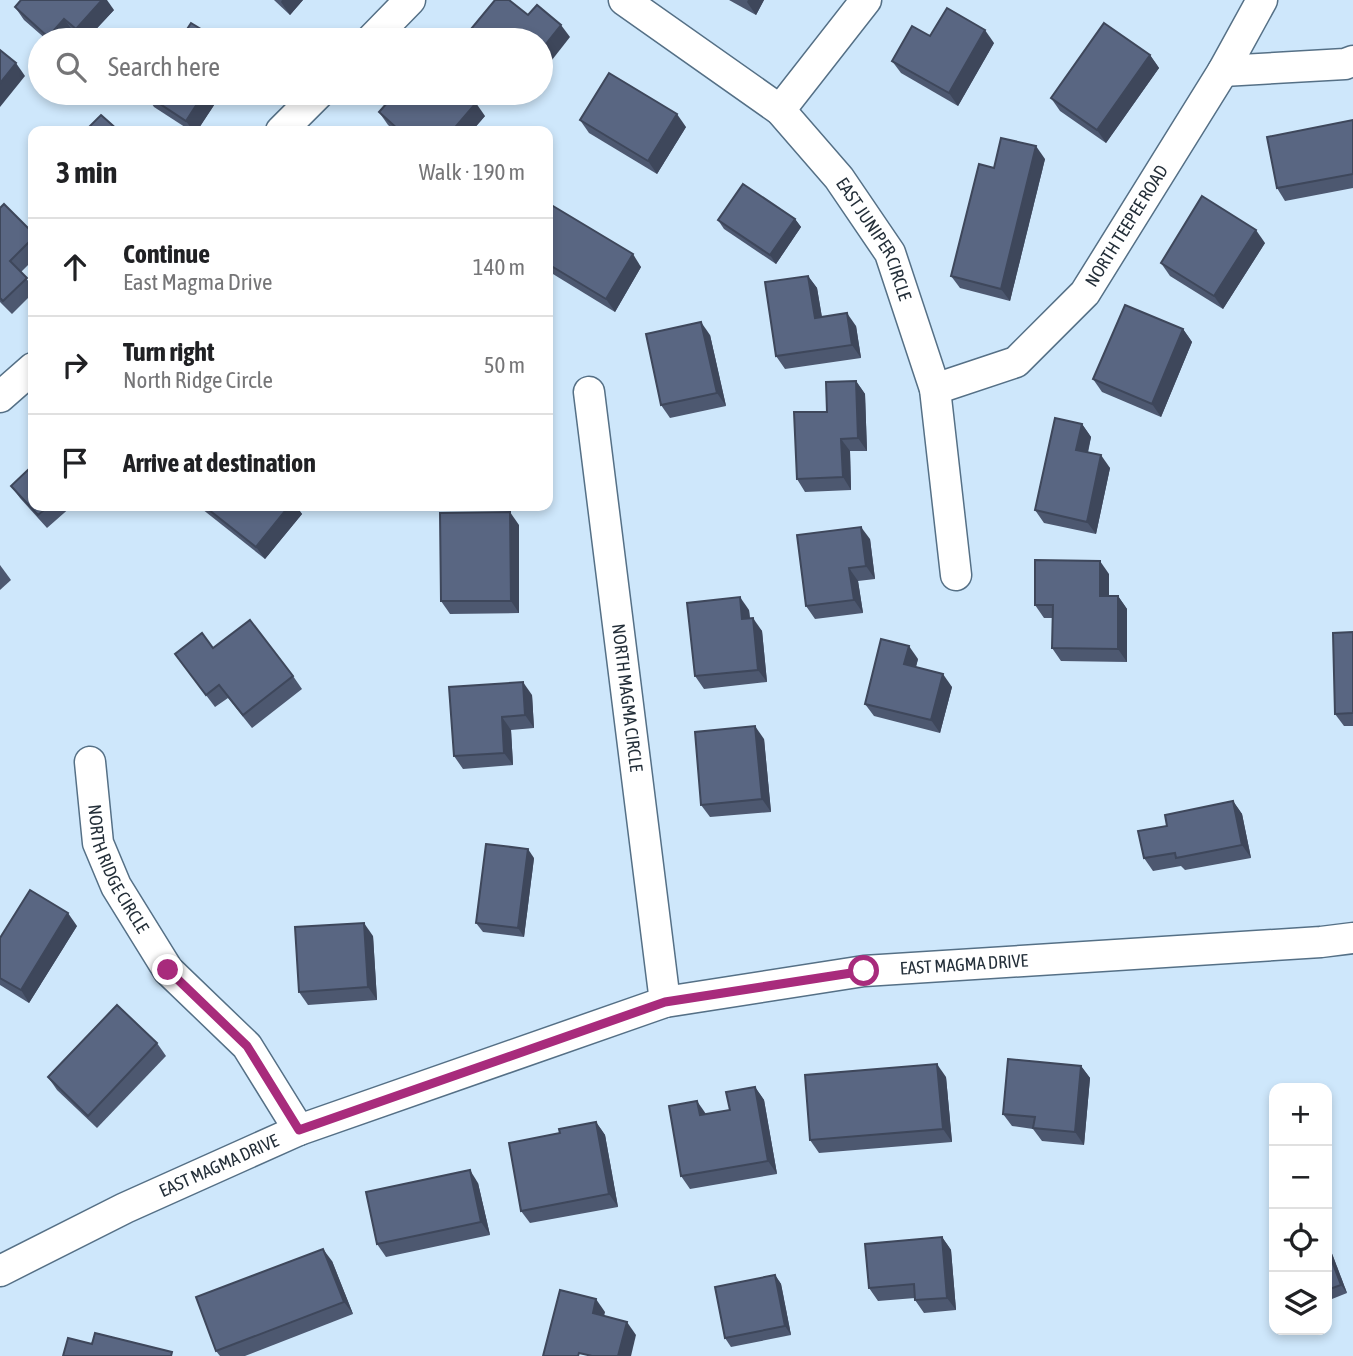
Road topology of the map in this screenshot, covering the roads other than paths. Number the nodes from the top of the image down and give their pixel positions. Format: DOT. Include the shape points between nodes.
graph roads {
  1 [pos="410,0"];
  2 [pos="624,0"];
  3 [pos="866,0"];
  4 [pos="1262,0"];
  5 [pos="383,28"];
  6 [pos="1353,61"];
  7 [pos="1223,71"];
  8 [pos="308,105"];
  9 [pos="780,110"];
  10 [pos="286,126"];
  11 [pos="28,372"];
  12 [pos="935,389"];
  13 [pos="589,392"];
  14 [pos="0,397"];
  15 [pos="956,575"];
  16 [pos="90,762"];
  17 [pos="1353,938"];
  18 [pos="665,1002"];
  19 [pos="299,1130"];
  20 [pos="0,1271"];
  1 -- 5 [label="street"];
  2 -- 9 [label="street, EAST JUNIPER CIRCLE"];
  3 -- 9 [label="street"];
  4 -- 7 [label="street, NORTH TEEPEE ROAD"];
  6 -- 7 [label="street"];
  7 -- 12 [label="street, NORTH TEEPEE ROAD" via="1085,293 1016,362"];
  8 -- 10 [label="street"];
  9 -- 12 [label="street, EAST JUNIPER CIRCLE" via="839,178 890,253"];
  11 -- 14 [label="street"];
  12 -- 15 [label="street, EAST JUNIPER CIRCLE"];
  13 -- 18 [label="street, NORTH MAGMA CIRCLE"];
  16 -- 19 [label="street, NORTH RIDGE CIRCLE" via="98,843 116,886 168,970 247,1046"];
  17 -- 18 [label="street, EAST MAGMA DRIVE" via="864,971"];
  18 -- 19 [label="street, EAST MAGMA DRIVE"];
  19 -- 20 [label="street, EAST MAGMA DRIVE" via="125,1208"];
}
